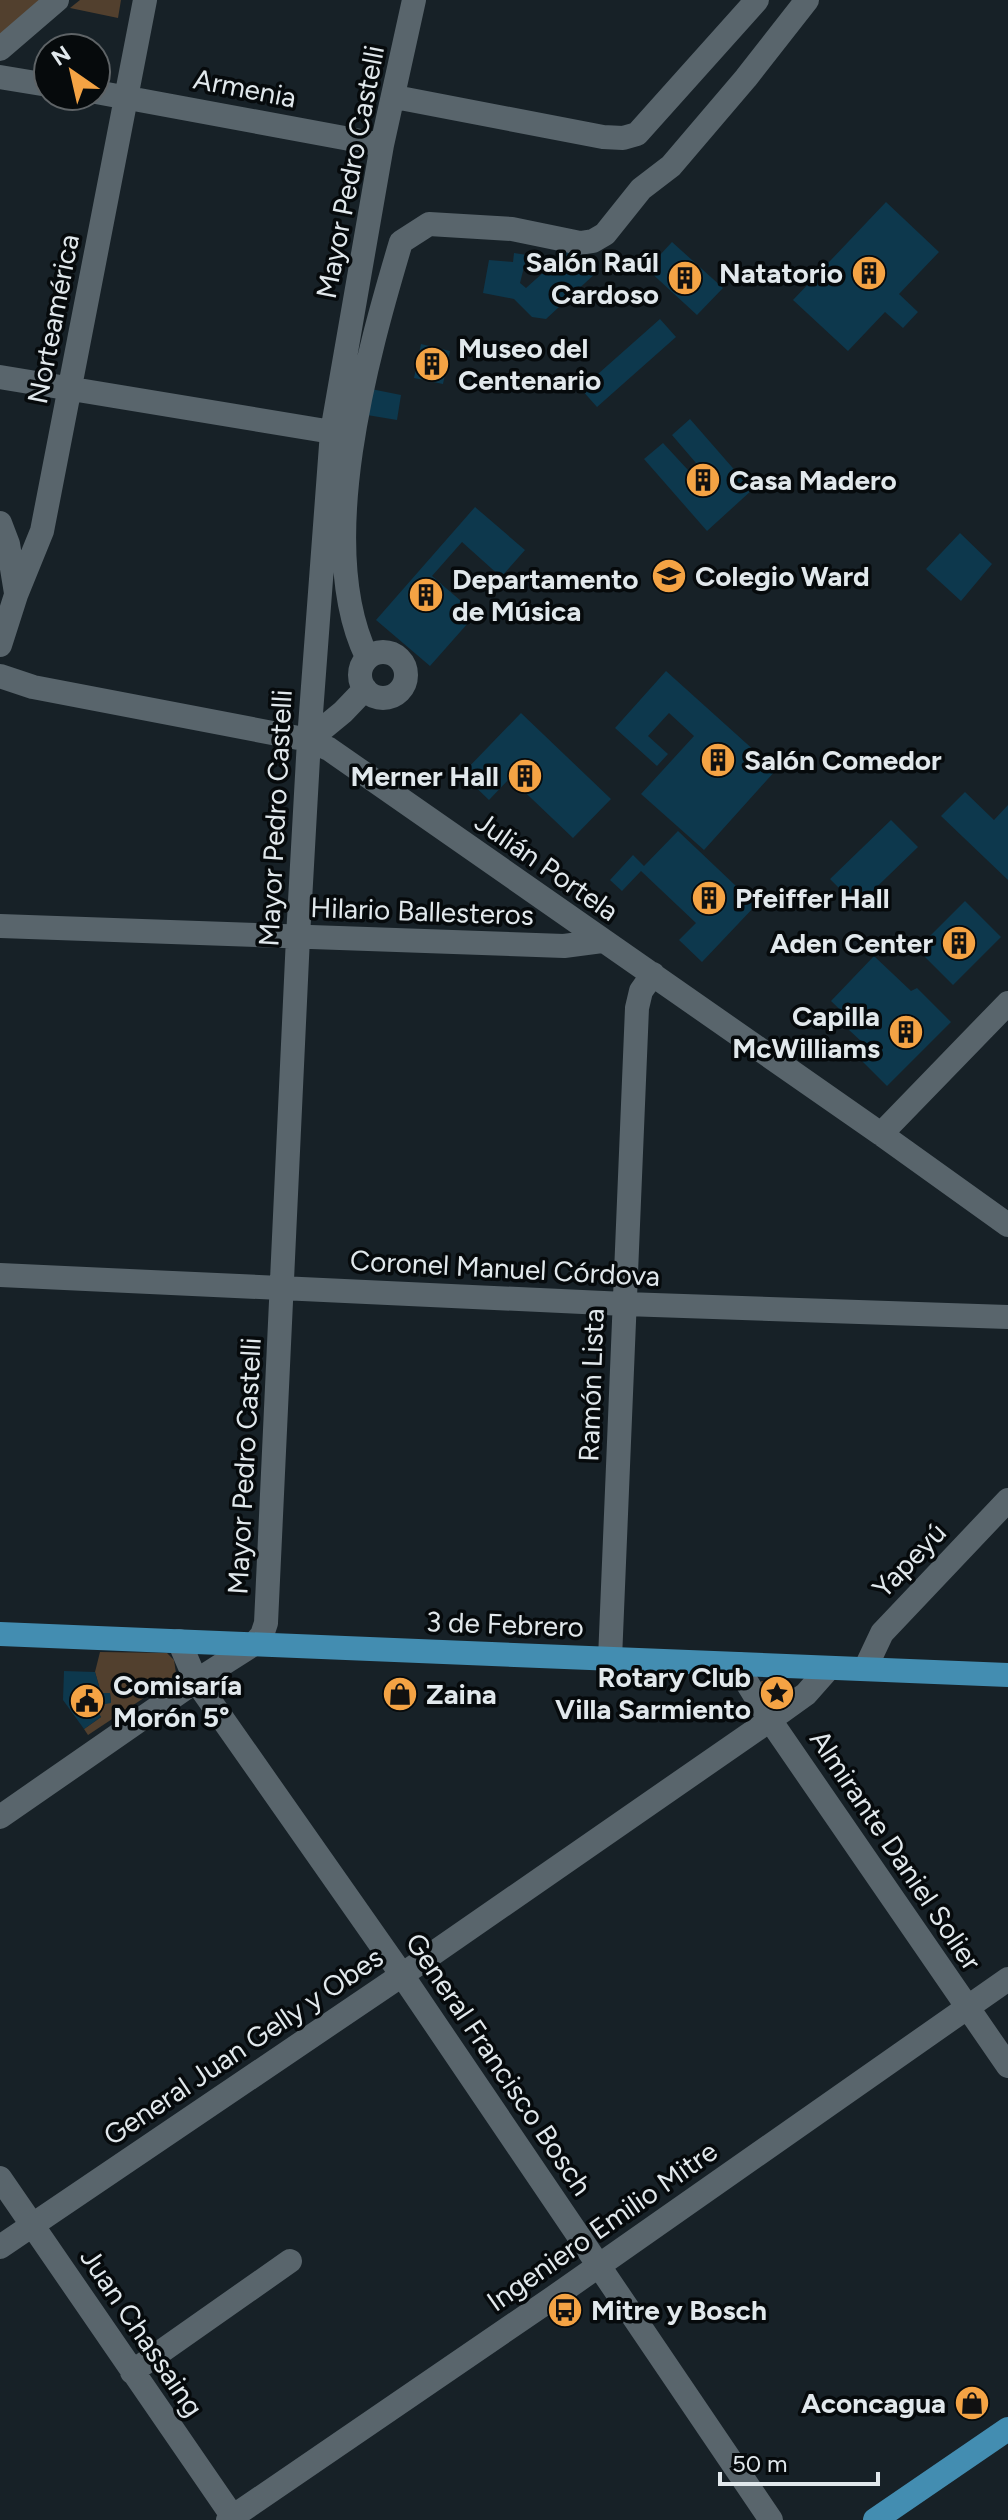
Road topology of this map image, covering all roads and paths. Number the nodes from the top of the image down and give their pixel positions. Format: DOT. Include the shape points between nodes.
graph roads {
  1 [pos="57,0"];
  2 [pos="145,0"];
  3 [pos="414,0"];
  4 [pos="757,0"];
  5 [pos="807,0"];
  6 [pos="0,49"];
  7 [pos="0,77"];
  8 [pos="32,82"];
  9 [pos="112,95"];
  10 [pos="127,97"];
  11 [pos="395,97"];
  12 [pos="382,145"];
  13 [pos="0,377"];
  14 [pos="70,388"];
  15 [pos="332,432"];
  16 [pos="0,523"];
  17 [pos="16,595"];
  18 [pos="0,645"];
  19 [pos="367,657"];
  20 [pos="0,676"];
  21 [pos="365,689"];
  22 [pos="309,740"];
  23 [pos="0,926"];
  24 [pos="298,937"];
  25 [pos="602,941"];
  26 [pos="653,974"];
  27 [pos="1008,1003"];
  28 [pos="881,1134"];
  29 [pos="1008,1225"];
  30 [pos="0,1275"];
  31 [pos="282,1288"];
  32 [pos="625,1304"];
  33 [pos="1008,1317"];
  34 [pos="1008,1500"];
  35 [pos="0,1634"];
  36 [pos="179,1641"];
  37 [pos="254,1644"];
  38 [pos="610,1659"];
  39 [pos="739,1664"];
  40 [pos="829,1668"];
  41 [pos="865,1669"];
  42 [pos="1008,1675"];
  43 [pos="196,1681"];
  44 [pos="770,1720"];
  45 [pos="0,1817"];
  46 [pos="402,1975"];
  47 [pos="1008,1979"];
  48 [pos="968,2007"];
  49 [pos="1008,2066"];
  50 [pos="0,2178"];
  51 [pos="32,2225"];
  52 [pos="0,2247"];
  53 [pos="290,2261"];
  54 [pos="600,2265"];
  55 [pos="132,2372"];
  56 [pos="1006,2434"];
  57 [pos="232,2519"];
  58 [pos="771,2520"];
  59 [pos="875,2520"];
  1 -- 6 [label="street"];
  2 -- 10 [label="street, Norteamérica"];
  3 -- 11 [label="street, Mayor Pedro Castelli"];
  4 -- 11 [label="street" via="648,125 623,138"];
  5 -- 19 [label="street" via="671,166 641,189 605,234 580,243 512,229 429,224 401,242 355,417 343,549 351,611"];
  7 -- 8 [label="street"];
  9 -- 10 [label="street, Armenia"];
  10 -- 12 [label="street, Armenia"];
  10 -- 14 [label="street, Norteamérica"];
  11 -- 12 [label="street, Mayor Pedro Castelli"];
  12 -- 15 [label="street, Mayor Pedro Castelli"];
  13 -- 14 [label="street"];
  14 -- 15 [label="street"];
  14 -- 17 [label="street, Norteamérica" via="42,531"];
  15 -- 22 [label="street, Mayor Pedro Castelli"];
  16 -- 17 [label="street"];
  17 -- 18 [label="street, Norteamérica"];
  19 -- 21 [label="street" via="360,668"];
  19 -- 21 [label="street" via="395,654 407,672 395,695 375,697"];
  20 -- 22 [label="street, Julián Portela" via="33,687"];
  21 -- 22 [label="street"];
  22 -- 24 [label="street, Mayor Pedro Castelli"];
  22 -- 25 [label="street, Julián Portela"];
  23 -- 24 [label="street, Hilario Ballesteros"];
  24 -- 25 [label="street, Hilario Ballesteros" via="564,946"];
  24 -- 31 [label="street, Mayor Pedro Castelli"];
  25 -- 26 [label="street, Julián Portela"];
  26 -- 28 [label="street, Julián Portela"];
  26 -- 32 [label="street, Ramón Lista" via="637,1008"];
  27 -- 28 [label="street"];
  28 -- 29 [label="street, Julián Portela"];
  30 -- 31 [label="street, Coronel Manuel Córdova"];
  31 -- 32 [label="street, Coronel Manuel Córdova"];
  31 -- 37 [label="street, Mayor Pedro Castelli" via="266,1623"];
  32 -- 33 [label="street, Coronel Manuel Córdova"];
  32 -- 38 [label="street, Ramón Lista"];
  34 -- 41 [label="street, Yapeyú" via="882,1633"];
  35 -- 36 [label="main road, 3 de Febrero"];
  36 -- 37 [label="main road, 3 de Febrero"];
  36 -- 43 [label="street, General Francisco Bosch"];
  37 -- 38 [label="main road, 3 de Febrero"];
  37 -- 43 [label="street"];
  38 -- 39 [label="main road, 3 de Febrero"];
  39 -- 40 [label="main road, 3 de Febrero"];
  39 -- 44 [label="street, Almirante Daniel Solier"];
  40 -- 41 [label="main road, 3 de Febrero"];
  40 -- 44 [label="street, General Juan Gelly y Obes" via="806,1694"];
  41 -- 42 [label="main road, 3 de Febrero"];
  43 -- 45 [label="street"];
  43 -- 46 [label="street, General Francisco Bosch"];
  44 -- 46 [label="street, General Juan Gelly y Obes"];
  44 -- 48 [label="street, Almirante Daniel Solier"];
  46 -- 51 [label="street, General Juan Gelly y Obes"];
  46 -- 54 [label="street, General Francisco Bosch"];
  47 -- 48 [label="street, Ingeniero Emilio Mitre"];
  48 -- 49 [label="street, Almirante Daniel Solier"];
  48 -- 54 [label="street, Ingeniero Emilio Mitre"];
  50 -- 51 [label="street, Juan Chassaing"];
  51 -- 52 [label="street, General Juan Gelly y Obes"];
  51 -- 55 [label="street, Juan Chassaing"];
  53 -- 55 [label="street"];
  54 -- 57 [label="street, Ingeniero Emilio Mitre"];
  54 -- 58 [label="street, General Francisco Bosch"];
  55 -- 57 [label="street, Juan Chassaing"];
  56 -- 59 [label="main road"];
}
